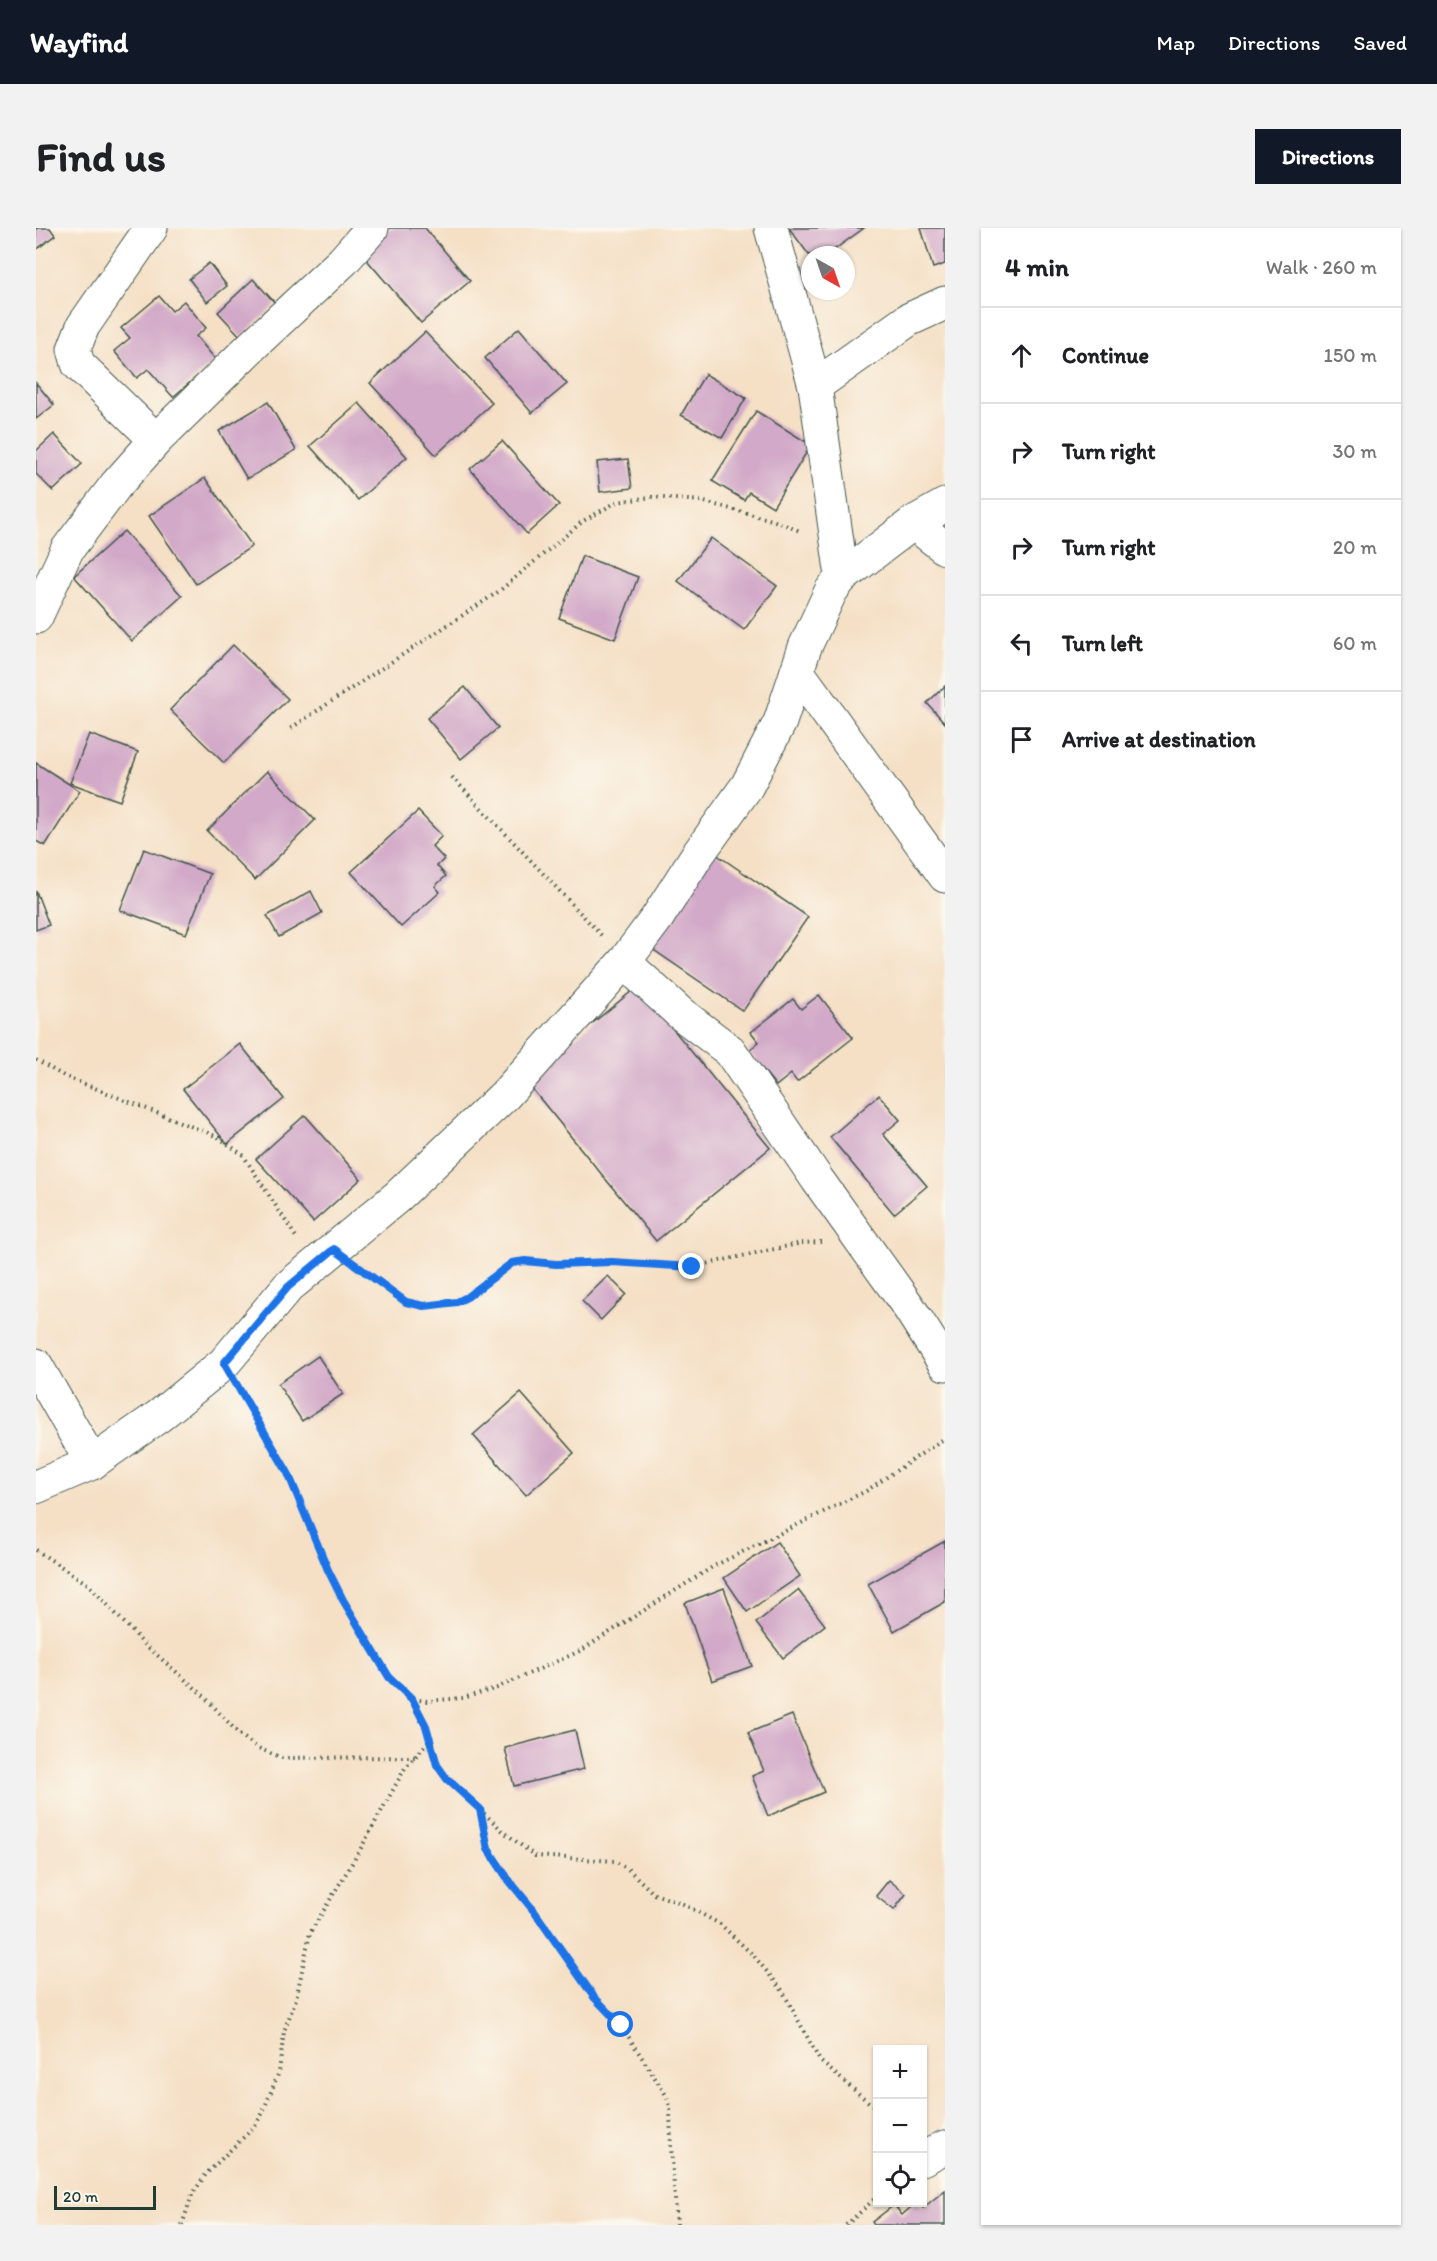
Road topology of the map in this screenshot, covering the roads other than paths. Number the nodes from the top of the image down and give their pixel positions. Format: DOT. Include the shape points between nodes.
graph roads {
  1 [pos="150,228"];
  2 [pos="372,228"];
  3 [pos="771,228"];
  4 [pos="945,303"];
  5 [pos="815,386"];
  6 [pos="156,440"];
  7 [pos="945,505"];
  8 [pos="913,523"];
  9 [pos="945,548"];
  10 [pos="842,577"];
  11 [pos="36,616"];
  12 [pos="797,671"];
  13 [pos="945,876"];
  14 [pos="624,962"];
  15 [pos="945,1364"];
  16 [pos="36,1365"];
  17 [pos="92,1463"];
  18 [pos="36,1487"];
  19 [pos="945,2147"];
  20 [pos="927,2156"];
  1 -- 6 [label="street" via="83,326 74,349 78,364"];
  2 -- 6 [label="street" via="343,261"];
  3 -- 5 [label="street"];
  4 -- 5 [label="street" via="908,320"];
  5 -- 10 [label="street"];
  6 -- 11 [label="street" via="116,484 68,550"];
  7 -- 8 [label="street"];
  8 -- 9 [label="street"];
  8 -- 10 [label="street"];
  10 -- 12 [label="street" via="815,623"];
  12 -- 13 [label="street"];
  12 -- 14 [label="street" via="780,722 747,786"];
  14 -- 15 [label="street" via="680,1013 730,1051 909,1306"];
  14 -- 17 [label="street" via="505,1095 397,1197 288,1287 224,1363"];
  16 -- 17 [label="street"];
  17 -- 18 [label="street"];
  19 -- 20 [label="street"];
}
